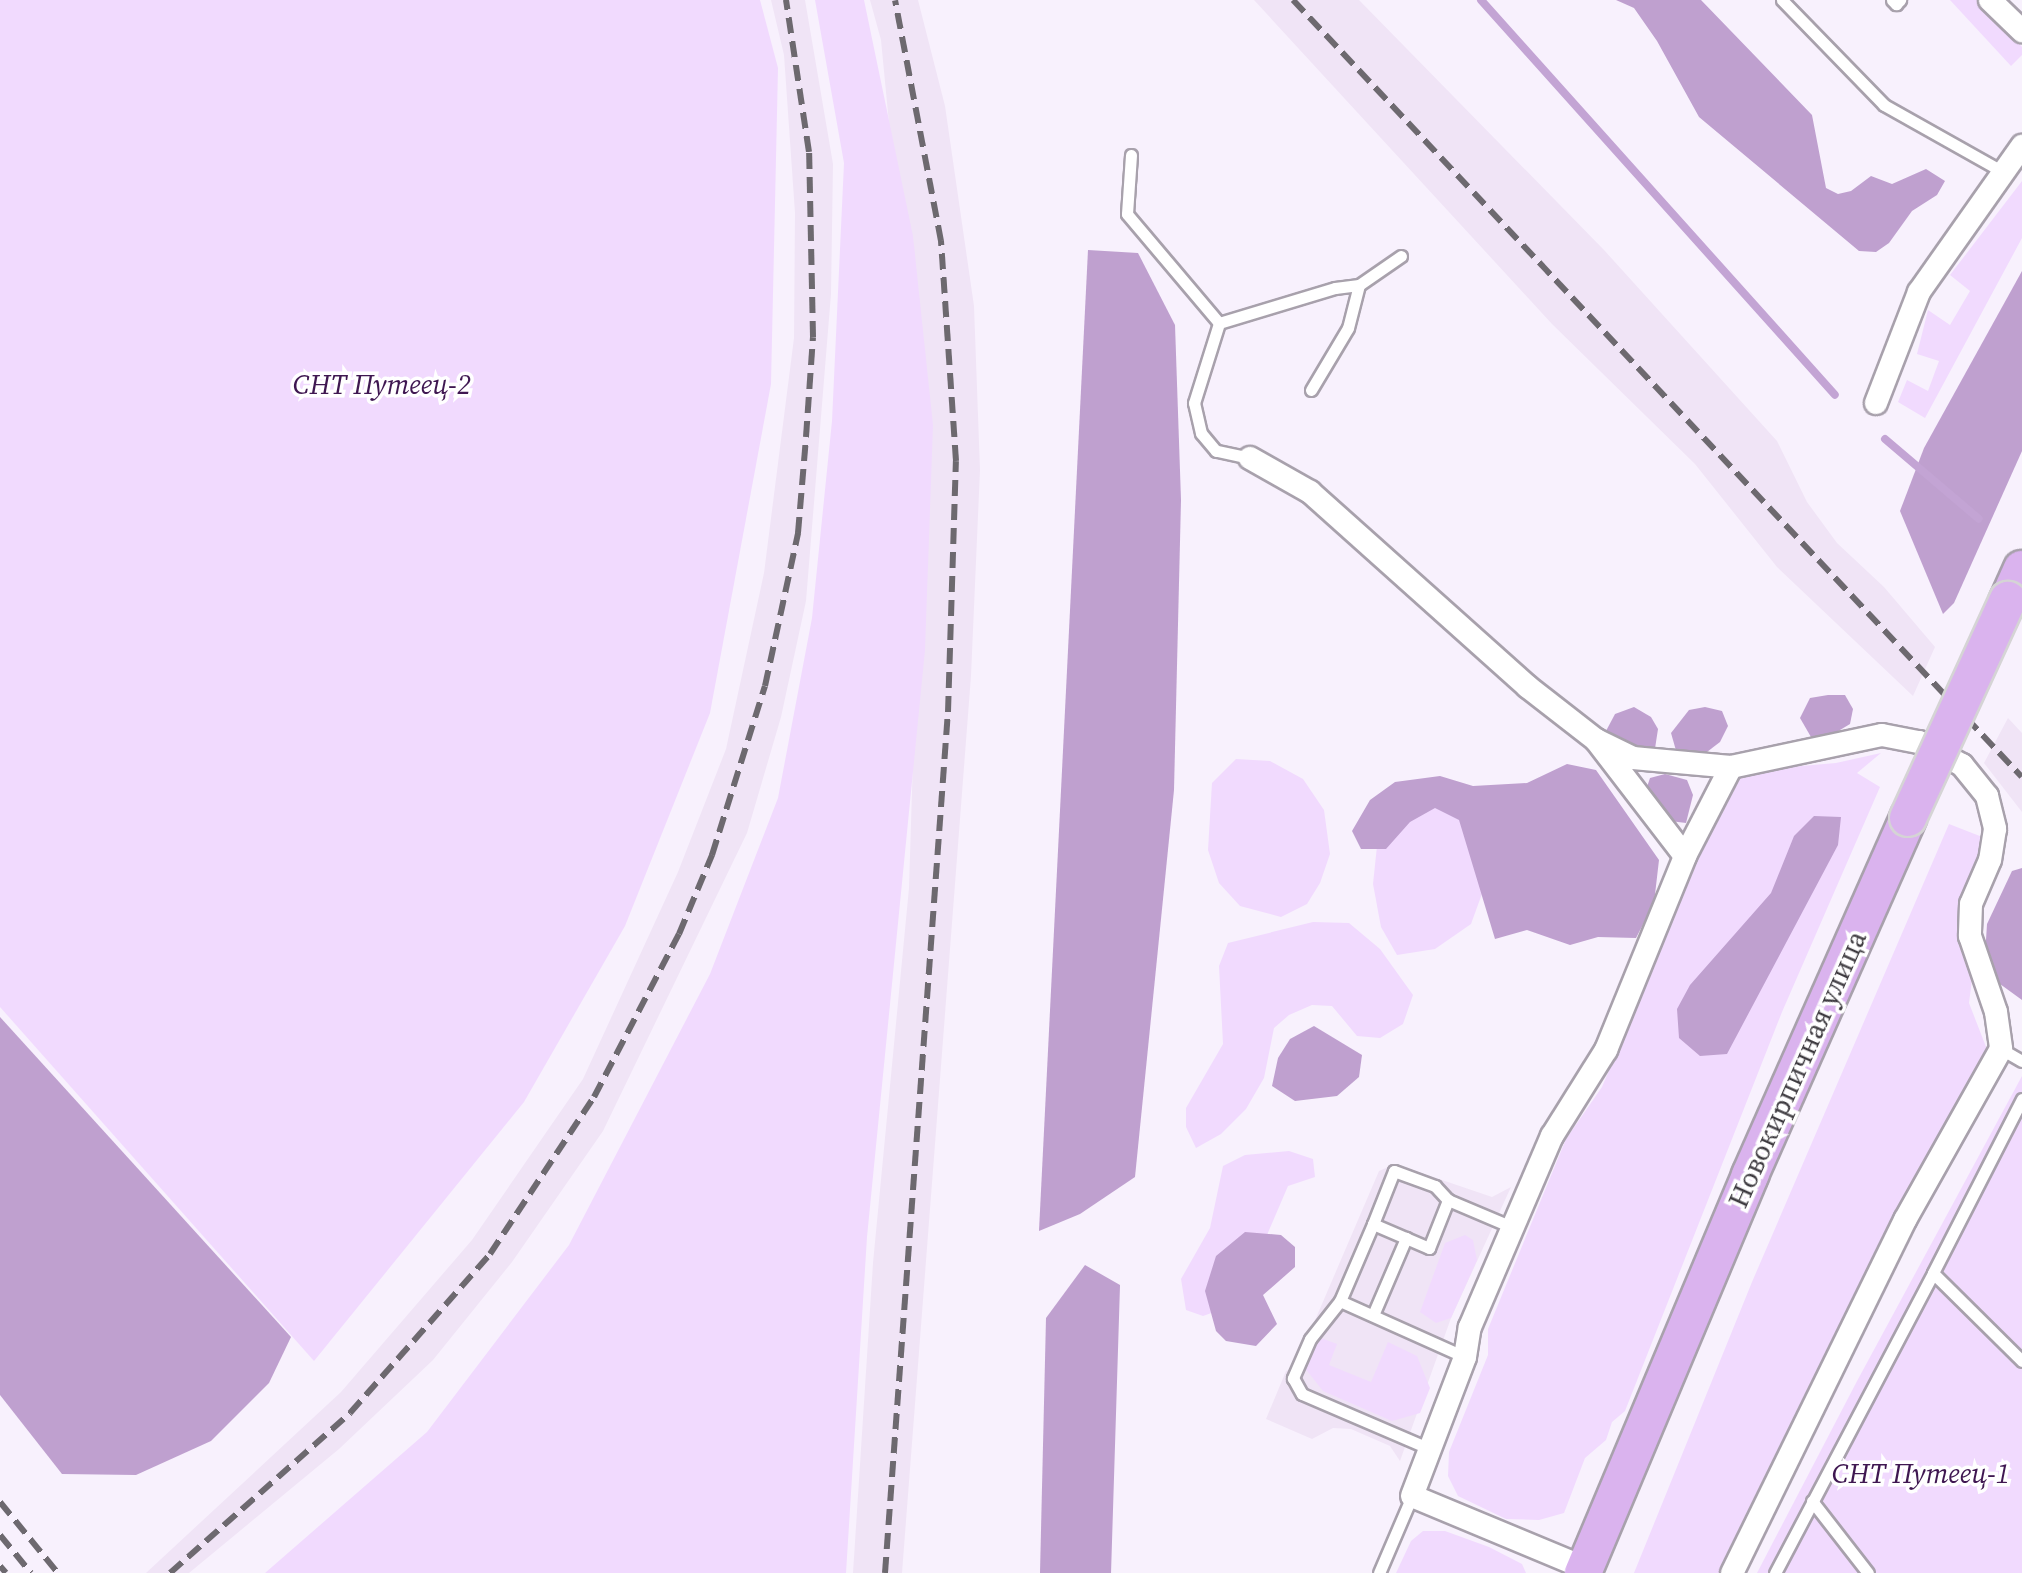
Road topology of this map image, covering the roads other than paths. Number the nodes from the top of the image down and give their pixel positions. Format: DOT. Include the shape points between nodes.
graph roads {
  1 [pos="1782,0"];
  2 [pos="1892,0"];
  3 [pos="1900,0"];
  4 [pos="1990,0"];
  5 [pos="2022,31"];
  6 [pos="2022,146"];
  7 [pos="1131,155"];
  8 [pos="2006,173"];
  9 [pos="1401,256"];
  10 [pos="1359,285"];
  11 [pos="1219,323"];
  12 [pos="1311,390"];
  13 [pos="1876,403"];
  14 [pos="1250,458"];
  15 [pos="2015,585"];
  16 [pos="1596,740"];
  17 [pos="1731,767"];
  18 [pos="1685,856"];
  19 [pos="2001,1049"];
  20 [pos="2022,1061"];
  21 [pos="2022,1099"];
  22 [pos="1448,1200"];
  23 [pos="1373,1224"];
  24 [pos="1512,1227"];
  25 [pos="1406,1238"];
  26 [pos="1933,1273"];
  27 [pos="1340,1301"];
  28 [pos="1373,1315"];
  29 [pos="1465,1357"];
  30 [pos="2022,1361"];
  31 [pos="1428,1448"];
  32 [pos="1412,1496"];
  33 [pos="1812,1501"];
  34 [pos="1584,1571"];
  35 [pos="1379,1573"];
  36 [pos="1732,1573"];
  37 [pos="1775,1573"];
  38 [pos="1868,1573"];
  1 -- 8 [label="lane" via="1884,105"];
  2 -- 3 [label="lane"];
  4 -- 5 [label="street"];
  6 -- 8 [label="street"];
  7 -- 11 [label="lane" via="1127,214"];
  8 -- 13 [label="street" via="1919,292"];
  9 -- 10 [label="lane"];
  10 -- 11 [label="lane"];
  10 -- 12 [label="lane" via="1348,328"];
  11 -- 14 [label="lane" via="1194,403 1201,433 1216,451"];
  14 -- 16 [label="street" via="1310,492 1528,687"];
  15 -- 34 [label="main road, Новокирпичная улица, bridge" via="1908,818"];
  16 -- 17 [label="street" via="1633,758"];
  16 -- 18 [label="street"];
  17 -- 18 [label="street"];
  17 -- 19 [label="street" via="1882,735 1919,742 1962,765 1987,796 1995,829 1990,860 1971,904 1970,936 1996,1012"];
  18 -- 24 [label="street" via="1606,1050 1552,1136"];
  19 -- 20 [label="lane"];
  19 -- 36 [label="street" via="1905,1220"];
  21 -- 26 [label="lane"];
  22 -- 23 [label="lane" via="1435,1186 1394,1171"];
  22 -- 24 [label="lane"];
  22 -- 25 [label="lane" via="1429,1248"];
  23 -- 25 [label="lane"];
  23 -- 27 [label="lane"];
  24 -- 29 [label="street" via="1470,1327"];
  25 -- 28 [label="lane"];
  26 -- 30 [label="lane"];
  26 -- 33 [label="lane"];
  27 -- 28 [label="lane"];
  27 -- 31 [label="lane" via="1310,1339 1293,1378 1302,1394"];
  28 -- 29 [label="lane"];
  29 -- 31 [label="street"];
  31 -- 32 [label="street"];
  32 -- 34 [label="street"];
  32 -- 35 [label="lane"];
  33 -- 37 [label="lane"];
  33 -- 38 [label="lane"];
}
